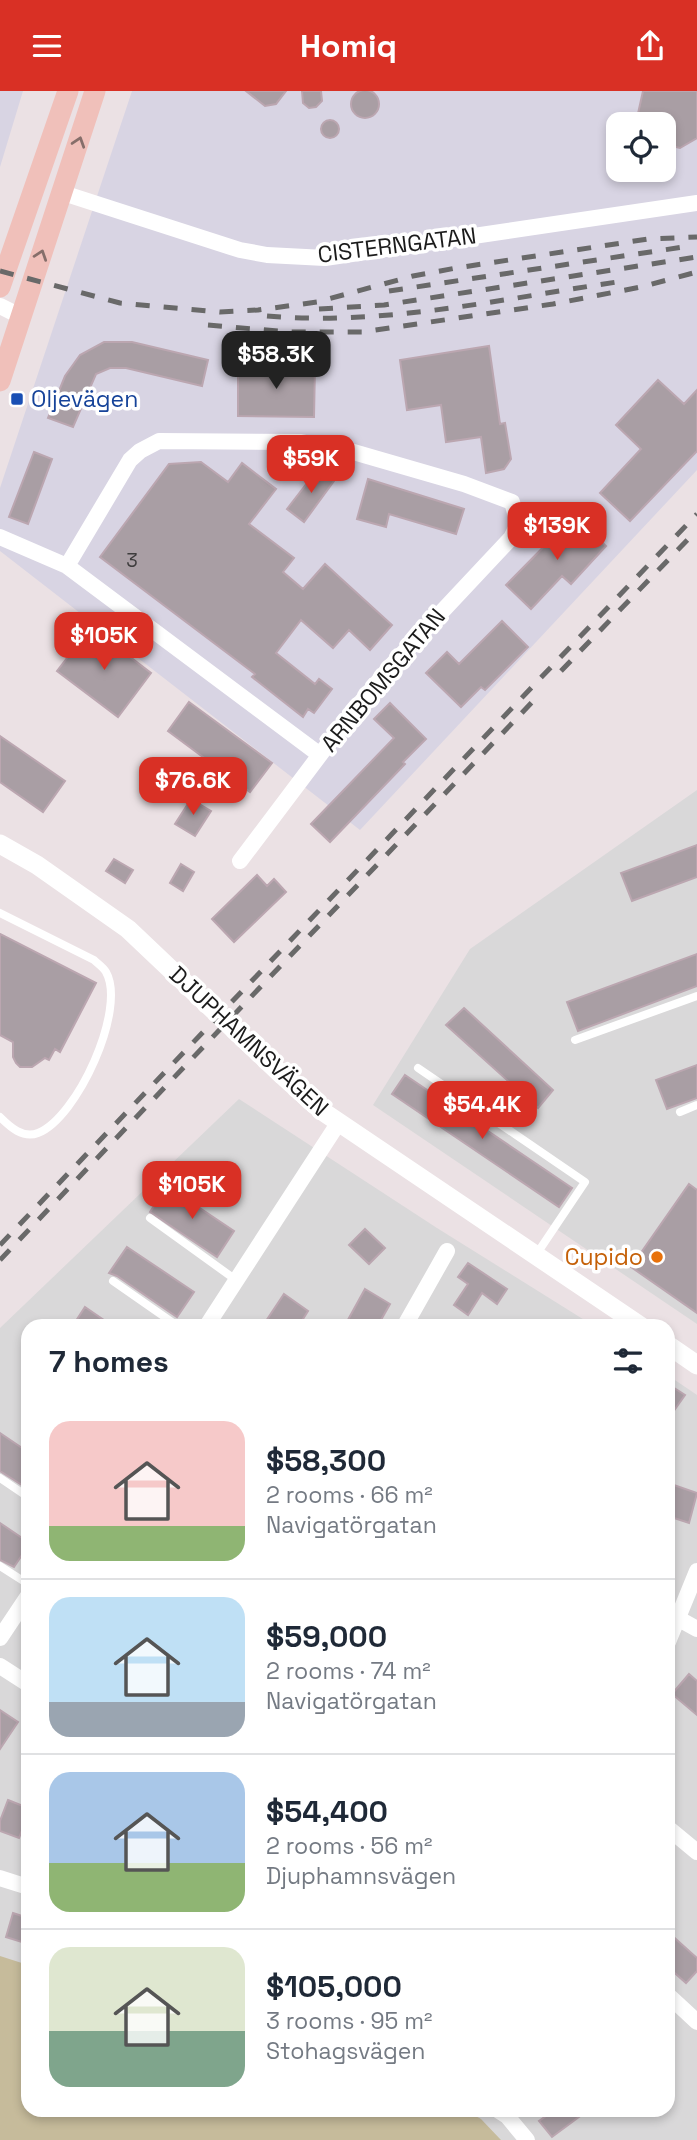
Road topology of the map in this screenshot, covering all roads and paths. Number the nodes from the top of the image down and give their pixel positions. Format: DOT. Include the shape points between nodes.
graph roads {
  1 [pos="68,91"];
  2 [pos="95,91"];
  3 [pos="37,185"];
  4 [pos="63,193"];
  5 [pos="697,202"];
  6 [pos="0,287"];
  7 [pos="0,306"];
  8 [pos="20,316"];
  9 [pos="0,381"];
  10 [pos="0,537"];
  11 [pos="67,566"];
  12 [pos="320,755"];
  13 [pos="0,844"];
  14 [pos="240,861"];
  15 [pos="0,913"];
  16 [pos="697,996"];
  17 [pos="575,1040"];
  18 [pos="418,1067"];
  19 [pos="697,1105"];
  20 [pos="680,1112"];
  21 [pos="0,1117"];
  22 [pos="339,1122"];
  23 [pos="150,1218"];
  24 [pos="447,1251"];
  25 [pos="536,1255"];
  26 [pos="236,1280"];
  27 [pos="113,1281"];
  28 [pos="168,1319"];
  29 [pos="211,1319"];
  30 [pos="409,1319"];
  31 [pos="630,1319"];
  32 [pos="675,1350"];
  33 [pos="697,1365"];
  34 [pos="0,1478"];
  35 [pos="21,1492"];
  36 [pos="0,1566"];
  37 [pos="697,1571"];
  38 [pos="21,1580"];
  39 [pos="21,1606"];
  40 [pos="675,1614"];
  41 [pos="675,1617"];
  42 [pos="697,1629"];
  43 [pos="0,1637"];
  44 [pos="0,1666"];
  45 [pos="21,1680"];
  46 [pos="675,1834"];
  47 [pos="697,1852"];
  48 [pos="0,1878"];
  49 [pos="21,1885"];
  50 [pos="675,2001"];
  51 [pos="697,2022"];
  52 [pos="508,2117"];
  53 [pos="527,2140"];
  1 -- 3 [label="main road"];
  4 -- 2 [label="main road, one-way"];
  3 -- 4 [label="main road"];
  3 -- 6 [label="main road"];
  4 -- 5 [label="street, CISTERNGATAN" via="240,250 325,258"];
  8 -- 4 [label="main road, one-way"];
  7 -- 8 [label="street"];
  8 -- 9 [label="main road"];
  10 -- 11 [label="street"];
  11 -- 12 [label="street"];
  11 -- 12 [label="street, ARNBOMSGATAN" via="130,460 159,442 301,442 350,451 512,502 518,524 511,538 390,667"];
  12 -- 14 [label="street, ARNBOMSGATAN"];
  13 -- 22 [label="street, DJUPHAMNSVÄGEN" via="128,929 283,1076"];
  15 -- 21 [label="lane" via="105,970 110,1018 90,1069 54,1122 37,1134 23,1134"];
  16 -- 17 [label="lane"];
  18 -- 25 [label="lane" via="585,1182"];
  19 -- 20 [label="lane"];
  22 -- 25 [label="street, DJUPHAMNSVÄGEN"];
  22 -- 26 [label="street"];
  23 -- 26 [label="lane"];
  24 -- 30 [label="street"];
  25 -- 31 [label="street, DJUPHAMNSVÄGEN"];
  26 -- 29 [label="street"];
  27 -- 28 [label="lane"];
  32 -- 33 [label="street"];
  34 -- 35 [label="lane"];
  36 -- 38 [label="lane"];
  37 -- 40 [label="street"];
  39 -- 43 [label="street"];
  41 -- 42 [label="street"];
  44 -- 45 [label="street"];
  46 -- 47 [label="street"];
  48 -- 49 [label="street"];
  50 -- 51 [label="street"];
  52 -- 53 [label="street"];
}
